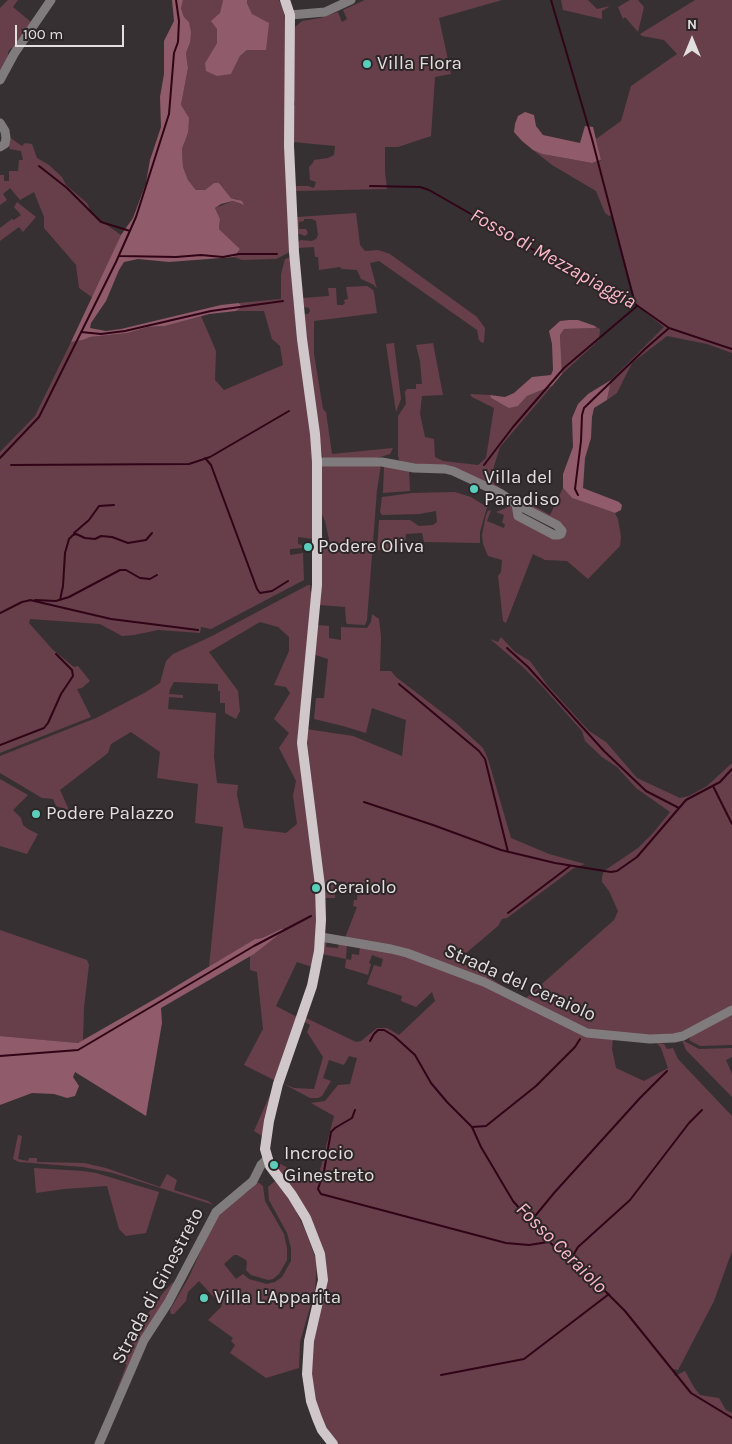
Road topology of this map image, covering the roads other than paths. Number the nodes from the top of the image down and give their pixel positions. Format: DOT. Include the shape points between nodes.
graph roads {
  1 [pos="51,0"];
  2 [pos="285,0"];
  3 [pos="351,0"];
  4 [pos="290,15"];
  5 [pos="0,80"];
  6 [pos="0,123"];
  7 [pos="0,147"];
  8 [pos="317,462"];
  9 [pos="516,504"];
  10 [pos="321,937"];
  11 [pos="732,1010"];
  12 [pos="267,1159"];
  13 [pos="99,1444"];
  14 [pos="333,1444"];
  1 -- 5 [label="street"];
  2 -- 4 [label="main road"];
  3 -- 4 [label="street" via="328,11"];
  4 -- 8 [label="main road" via="289,146 294,252"];
  6 -- 7 [label="street" via="6,138"];
  8 -- 9 [label="street" via="382,462 445,470 484,485"];
  8 -- 10 [label="main road" via="317,585 302,743 320,886"];
  9 -- 9 [label="street" via="557,525 561,534 554,535 518,516"];
  10 -- 11 [label="street, Strada del Ceraiolo" via="407,954 484,982 587,1033 674,1038"];
  10 -- 12 [label="main road" via="312,986 272,1107 265,1149"];
  12 -- 13 [label="street, Strada di Ginestreto" via="251,1184 216,1212 168,1303 144,1340"];
  12 -- 14 [label="main road" via="300,1207 320,1254 323,1280 309,1341 307,1374 316,1418"];
}
